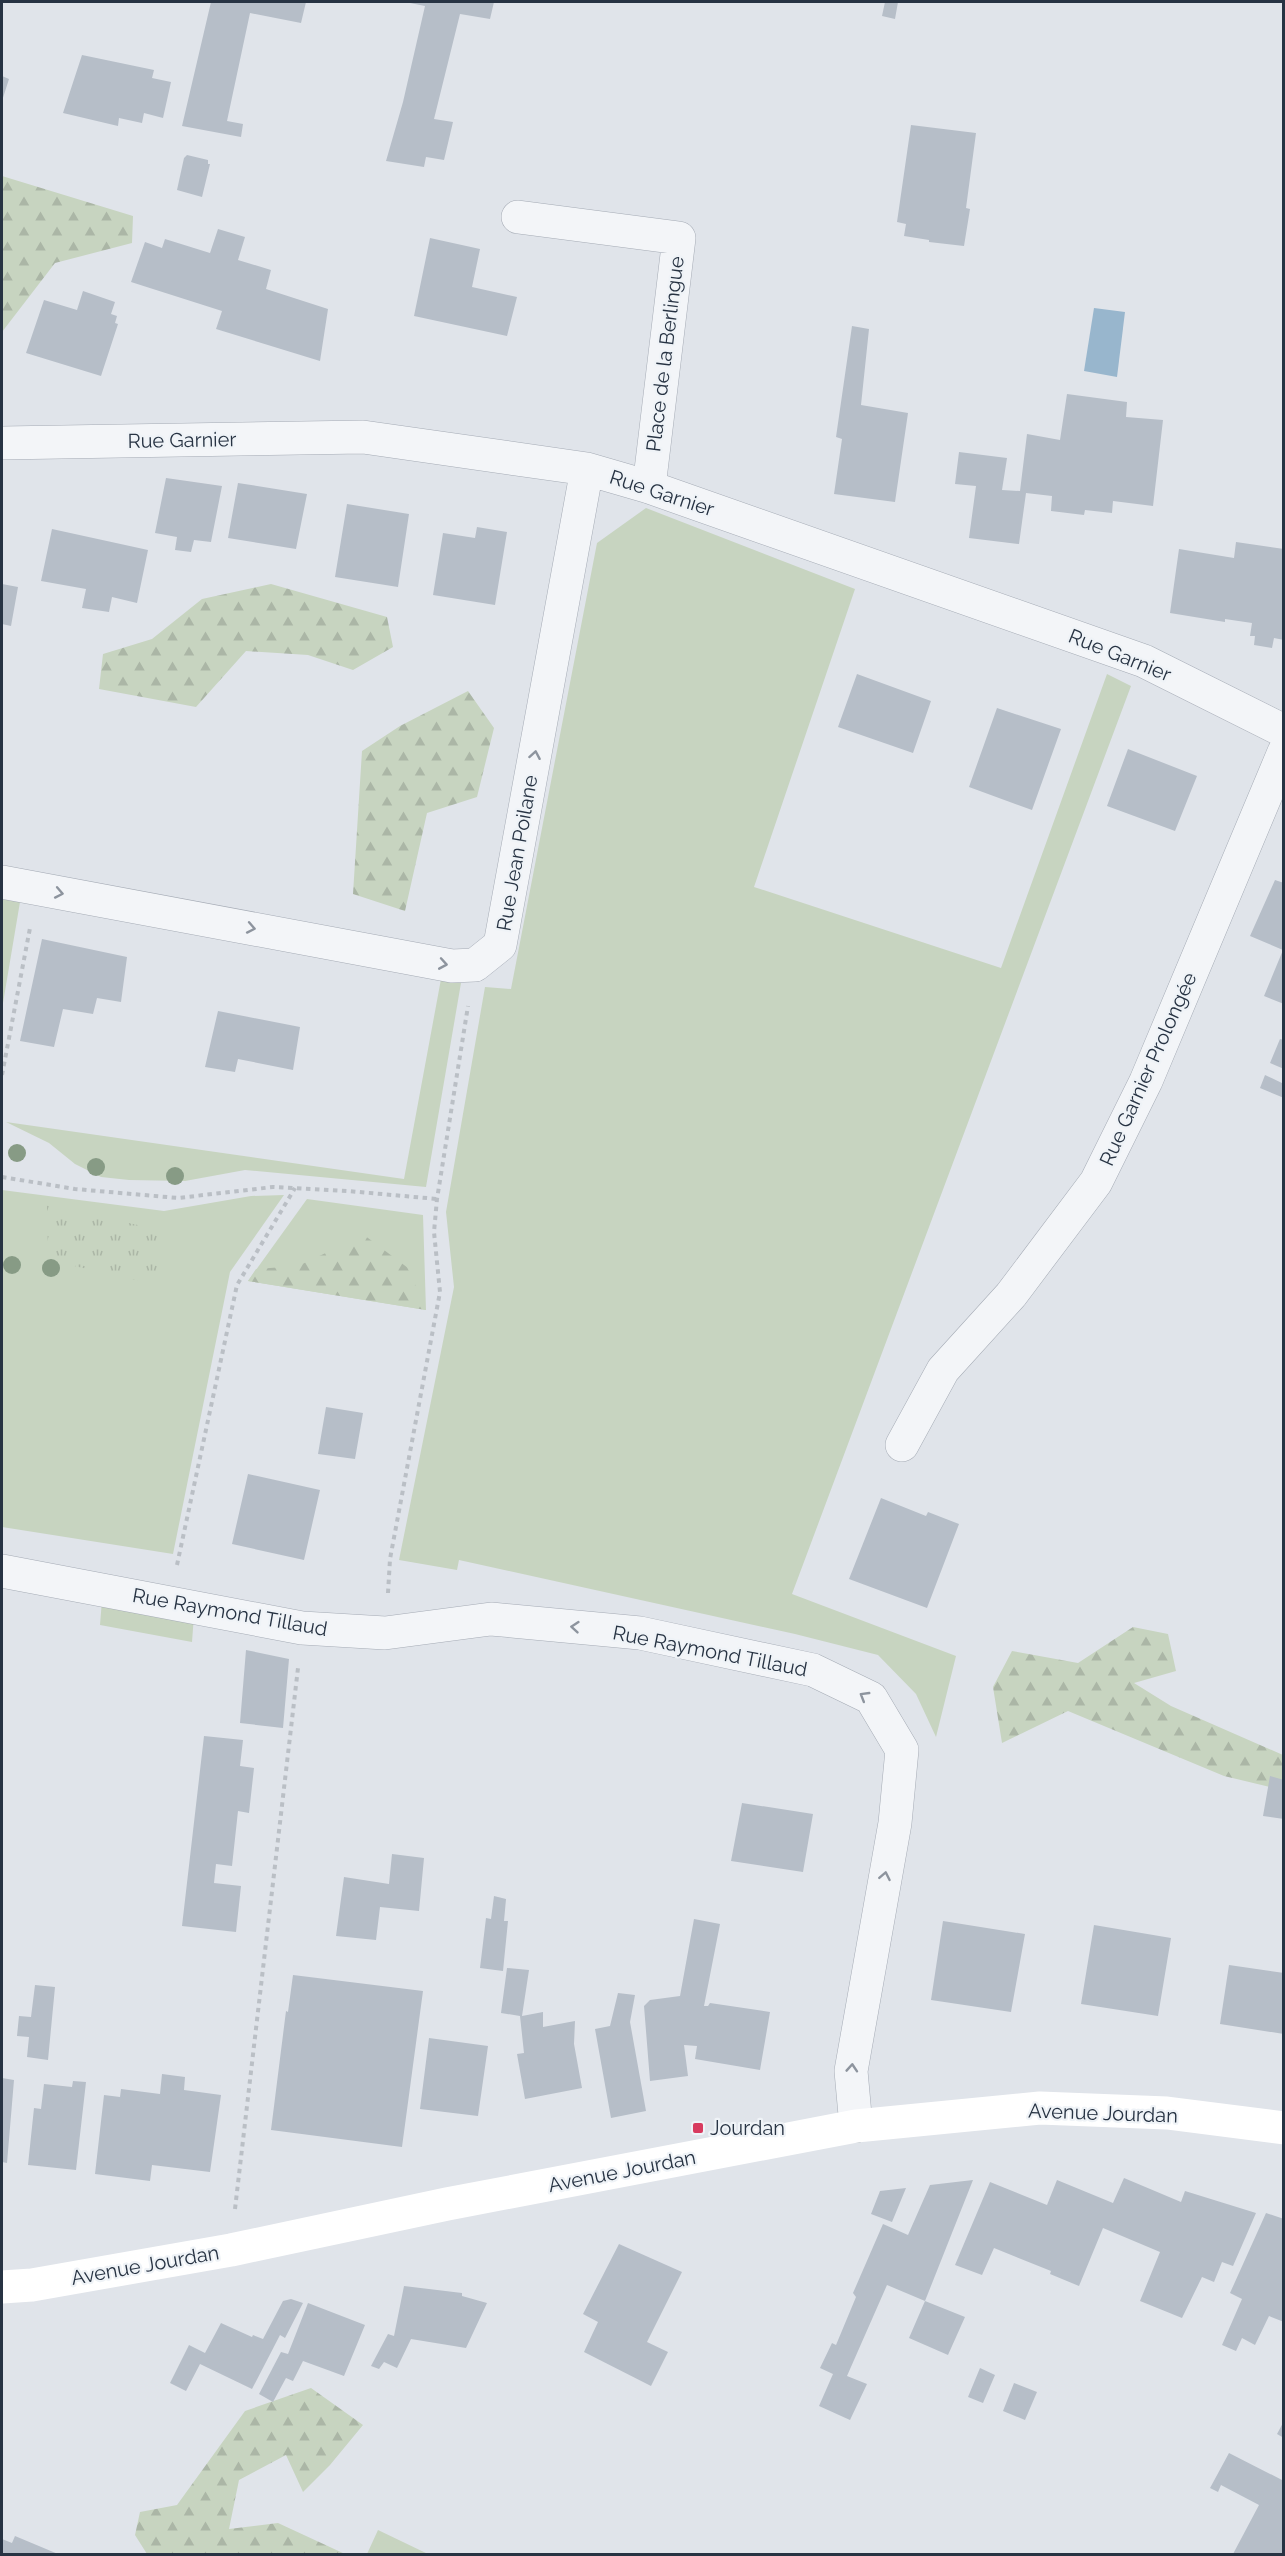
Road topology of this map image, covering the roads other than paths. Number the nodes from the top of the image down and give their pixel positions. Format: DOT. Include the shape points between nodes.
graph roads {
  1 [pos="518,217"];
  2 [pos="2,443"];
  3 [pos="587,469"];
  4 [pos="649,487"];
  5 [pos="1284,731"];
  6 [pos="1284,752"];
  7 [pos="2,882"];
  8 [pos="902,1445"];
  9 [pos="2,1571"];
  10 [pos="856,2126"];
  11 [pos="1284,2128"];
  12 [pos="2,2288"];
  1 -- 4 [label="street, Place de la Berlingue" via="679,238"];
  2 -- 3 [label="street, Rue Garnier" via="363,437"];
  3 -- 4 [label="street, Rue Garnier"];
  7 -- 3 [label="street, Rue Jean Poilane, one-way" via="452,966 475,964 500,945"];
  4 -- 5 [label="street, Rue Garnier" via="1144,661"];
  6 -- 8 [label="street, Rue Garnier Prolongée" via="1146,1081 1096,1182 1011,1295 943,1370"];
  10 -- 9 [label="street, Rue Raymond Tillaud, one-way" via="850,2071 895,1823 902,1750 871,1698 813,1670 640,1633 491,1619 385,1633 302,1628"];
  10 -- 11 [label="main road, Avenue Jourdan" via="1050,2108 1167,2113"];
  10 -- 12 [label="main road, Avenue Jourdan" via="447,2204 231,2250"];
}
